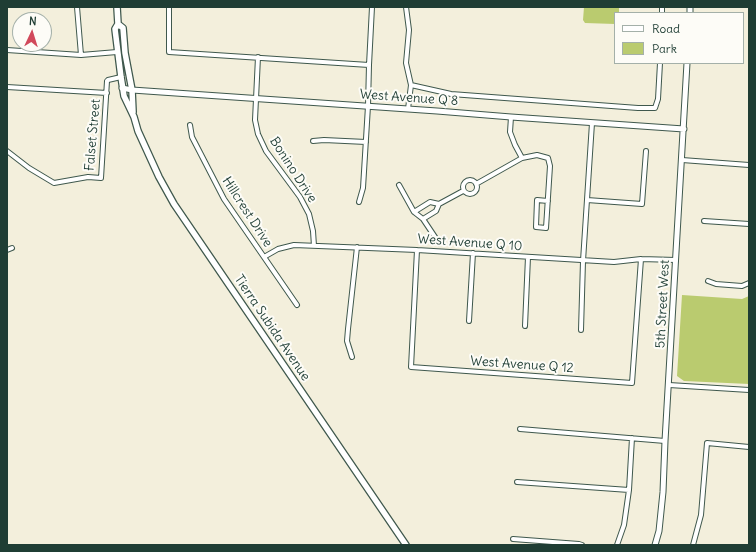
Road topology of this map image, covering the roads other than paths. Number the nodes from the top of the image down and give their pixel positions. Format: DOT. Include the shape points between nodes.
graph roads {
  1 [pos="77,7"];
  2 [pos="117,7"];
  3 [pos="169,7"];
  4 [pos="372,7"];
  5 [pos="406,7"];
  6 [pos="118,24"];
  7 [pos="7,50"];
  8 [pos="117,52"];
  9 [pos="81,55"];
  10 [pos="258,57"];
  11 [pos="660,64"];
  12 [pos="687,64"];
  13 [pos="369,65"];
  14 [pos="121,77"];
  15 [pos="411,85"];
  16 [pos="7,87"];
  17 [pos="122,88"];
  18 [pos="132,90"];
  19 [pos="107,93"];
  20 [pos="256,98"];
  21 [pos="368,106"];
  22 [pos="408,109"];
  23 [pos="134,116"];
  24 [pos="511,117"];
  25 [pos="592,122"];
  26 [pos="190,125"];
  27 [pos="684,129"];
  28 [pos="313,141"];
  29 [pos="366,142"];
  30 [pos="7,151"];
  31 [pos="646,151"];
  32 [pos="522,158"];
  33 [pos="682,160"];
  34 [pos="749,165"];
  35 [pos="476,184"];
  36 [pos="399,185"];
  37 [pos="463,191"];
  38 [pos="587,200"];
  39 [pos="548,201"];
  40 [pos="359,202"];
  41 [pos="439,204"];
  42 [pos="414,212"];
  43 [pos="423,219"];
  44 [pos="704,221"];
  45 [pos="749,224"];
  46 [pos="438,243"];
  47 [pos="314,246"];
  48 [pos="357,247"];
  49 [pos="12,248"];
  50 [pos="7,250"];
  51 [pos="417,250"];
  52 [pos="473,253"];
  53 [pos="264,257"];
  54 [pos="528,257"];
  55 [pos="641,259"];
  56 [pos="676,260"];
  57 [pos="583,261"];
  58 [pos="708,281"];
  59 [pos="749,283"];
  60 [pos="297,305"];
  61 [pos="470,320"];
  62 [pos="525,326"];
  63 [pos="581,330"];
  64 [pos="352,357"];
  65 [pos="669,385"];
  66 [pos="749,390"];
  67 [pos="520,429"];
  68 [pos="632,438"];
  69 [pos="665,440"];
  70 [pos="749,447"];
  71 [pos="516,482"];
  72 [pos="629,490"];
  73 [pos="513,539"];
  74 [pos="544,543"];
  75 [pos="406,545"];
  76 [pos="582,545"];
  77 [pos="618,545"];
  78 [pos="655,545"];
  79 [pos="693,545"];
  1 -- 9 [label="street"];
  2 -- 6 [label="main road, Tierra Subida Avenue"];
  3 -- 10 [label="street" via="169,52"];
  4 -- 13 [label="street"];
  5 -- 15 [label="street" via="406,63"];
  6 -- 8 [label="main road, Tierra Subida Avenue" via="115,29"];
  6 -- 18 [label="main road, Tierra Subida Avenue" via="123,28"];
  7 -- 9 [label="street"];
  8 -- 9 [label="street"];
  8 -- 14 [label="main road, Tierra Subida Avenue"];
  10 -- 13 [label="street"];
  10 -- 20 [label="street, Bonino Drive"];
  11 -- 15 [label="street" via="655,108 451,94"];
  12 -- 27 [label="street, 5th Street West"];
  13 -- 21 [label="street"];
  14 -- 17 [label="main road, Tierra Subida Avenue"];
  14 -- 19 [label="street" via="108,80"];
  15 -- 22 [label="street"];
  16 -- 19 [label="street, Falset Street"];
  17 -- 18 [label="street, West Avenue Q 8"];
  17 -- 23 [label="main road, Tierra Subida Avenue"];
  18 -- 20 [label="street, West Avenue Q 8"];
  18 -- 23 [label="main road, Tierra Subida Avenue"];
  19 -- 30 [label="street, Falset Street" via="101,178 88,177 54,183"];
  20 -- 21 [label="street, West Avenue Q 8"];
  20 -- 47 [label="street, Bonino Drive" via="255,120 258,134 266,152 300,197 309,214"];
  21 -- 22 [label="street, West Avenue Q 8"];
  21 -- 29 [label="street"];
  22 -- 24 [label="street, West Avenue Q 8"];
  23 -- 75 [label="main road, Tierra Subida Avenue" via="159,178 174,204"];
  24 -- 25 [label="street, West Avenue Q 8"];
  24 -- 32 [label="street" via="510,132"];
  25 -- 27 [label="street, West Avenue Q 8"];
  25 -- 38 [label="street"];
  26 -- 53 [label="street, Hillcrest Drive" via="192,137 224,199"];
  27 -- 33 [label="street, 5th Street West"];
  28 -- 29 [label="street"];
  29 -- 40 [label="street" via="363,188"];
  31 -- 38 [label="street" via="642,204"];
  32 -- 35 [label="street"];
  32 -- 39 [label="street" via="537,155 548,158"];
  33 -- 34 [label="street"];
  33 -- 56 [label="street, 5th Street West"];
  35 -- 37 [label="street" via="470,180 465,182"];
  35 -- 37 [label="street" via="474,194 469,195"];
  36 -- 42 [label="street"];
  37 -- 41 [label="street"];
  38 -- 57 [label="street"];
  39 -- 39 [label="street" via="546,228 536,227 537,200"];
  41 -- 42 [label="street" via="430,202"];
  41 -- 43 [label="street" via="436,211"];
  42 -- 43 [label="street"];
  43 -- 46 [label="street"];
  44 -- 45 [label="street"];
  47 -- 48 [label="street, West Avenue Q 10"];
  47 -- 53 [label="street, West Avenue Q 10" via="294,245 278,249"];
  48 -- 51 [label="street, West Avenue Q 10"];
  48 -- 64 [label="street" via="347,341"];
  49 -- 50 [label="street"];
  51 -- 52 [label="street, West Avenue Q 10"];
  51 -- 55 [label="street, West Avenue Q 12" via="411,367 632,383"];
  52 -- 54 [label="street, West Avenue Q 10"];
  52 -- 61 [label="street"];
  53 -- 60 [label="street, Hillcrest Drive"];
  54 -- 57 [label="street, West Avenue Q 10"];
  54 -- 62 [label="street"];
  55 -- 56 [label="street, West Avenue Q 10"];
  55 -- 57 [label="street, West Avenue Q 10" via="614,262"];
  56 -- 65 [label="street, 5th Street West"];
  57 -- 63 [label="street"];
  58 -- 59 [label="street" via="742,286"];
  65 -- 66 [label="street"];
  65 -- 69 [label="street, 5th Street West"];
  67 -- 68 [label="street"];
  68 -- 69 [label="street"];
  68 -- 72 [label="street"];
  69 -- 78 [label="street, 5th Street West" via="662,510"];
  70 -- 79 [label="street" via="707,443 701,515"];
  71 -- 72 [label="street"];
  72 -- 77 [label="street"];
  73 -- 74 [label="street"];
  74 -- 76 [label="street"];
}
